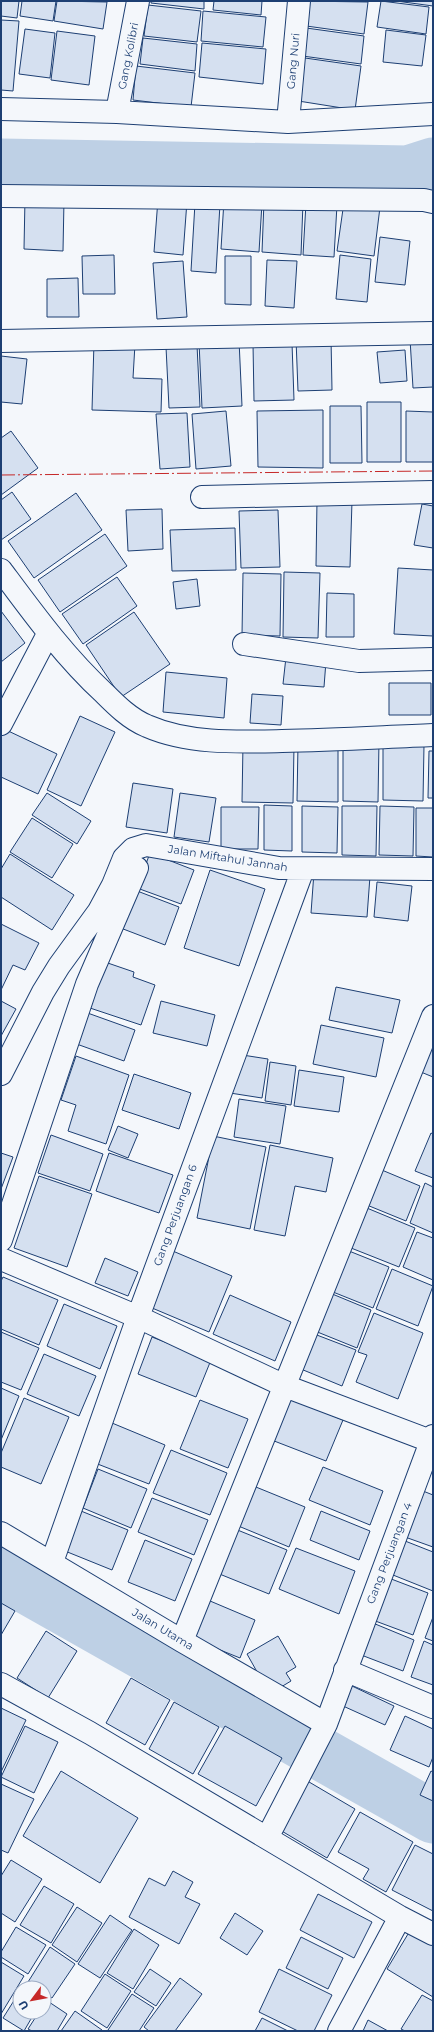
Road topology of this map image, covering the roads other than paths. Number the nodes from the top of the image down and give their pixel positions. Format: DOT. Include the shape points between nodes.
graph roads {
  1 [pos="138,1"];
  2 [pos="298,1"];
  3 [pos="1,109"];
  4 [pos="117,112"];
  5 [pos="433,114"];
  6 [pos="288,122"];
  7 [pos="1,196"];
  8 [pos="433,202"];
  9 [pos="433,333"];
  10 [pos="1,341"];
  11 [pos="433,492"];
  12 [pos="202,497"];
  13 [pos="1,570"];
  14 [pos="48,634"];
  15 [pos="244,644"];
  16 [pos="433,659"];
  17 [pos="1,724"];
  18 [pos="433,735"];
  19 [pos="146,845"];
  20 [pos="303,869"];
  21 [pos="433,869"];
  22 [pos="433,1016"];
  23 [pos="1,1074"];
  24 [pos="1,1240"];
  25 [pos="1,1260"];
  26 [pos="138,1317"];
  27 [pos="285,1386"];
  28 [pos="432,1440"];
  29 [pos="1,1533"];
  30 [pos="52,1562"];
  31 [pos="182,1641"];
  32 [pos="345,1670"];
  33 [pos="1,1684"];
  34 [pos="433,1707"];
  35 [pos="323,1730"];
  36 [pos="267,1838"];
  37 [pos="400,1917"];
  38 [pos="433,1934"];
  39 [pos="339,2031"];
  1 -- 4 [label="street, Gang Kolibri"];
  2 -- 6 [label="street, Gang Nuri"];
  3 -- 4 [label="street"];
  4 -- 6 [label="street"];
  5 -- 6 [label="street"];
  7 -- 8 [label="street"];
  9 -- 10 [label="street"];
  11 -- 12 [label="street"];
  13 -- 14 [label="street"];
  14 -- 17 [label="street"];
  14 -- 18 [label="street" via="122,711 146,726 176,734 205,739 250,741"];
  15 -- 16 [label="street" via="359,661"];
  19 -- 20 [label="street, Jalan Miftahul Jannah" via="244,863"];
  19 -- 23 [label="street" via="132,849 124,858 99,911 55,972"];
  19 -- 24 [label="street" via="87,984"];
  20 -- 21 [label="street, Jalan Miftahul Jannah"];
  20 -- 26 [label="street, Gang Perjuangan 6"];
  22 -- 27 [label="street"];
  25 -- 26 [label="street"];
  26 -- 27 [label="street"];
  26 -- 30 [label="street, Gang Perjuangan 6"];
  27 -- 28 [label="street"];
  27 -- 31 [label="street"];
  28 -- 32 [label="street, Gang Perjuangan 4"];
  29 -- 30 [label="street, Jalan Utama"];
  30 -- 31 [label="street, Jalan Utama"];
  31 -- 35 [label="street, Jalan Utama"];
  32 -- 34 [label="street"];
  32 -- 35 [label="street, Gang Perjuangan 4"];
  33 -- 36 [label="street" via="90,1733"];
  35 -- 36 [label="street, Gang Perjuangan 4"];
  36 -- 37 [label="street"];
  37 -- 38 [label="street"];
  37 -- 39 [label="street"];
}
